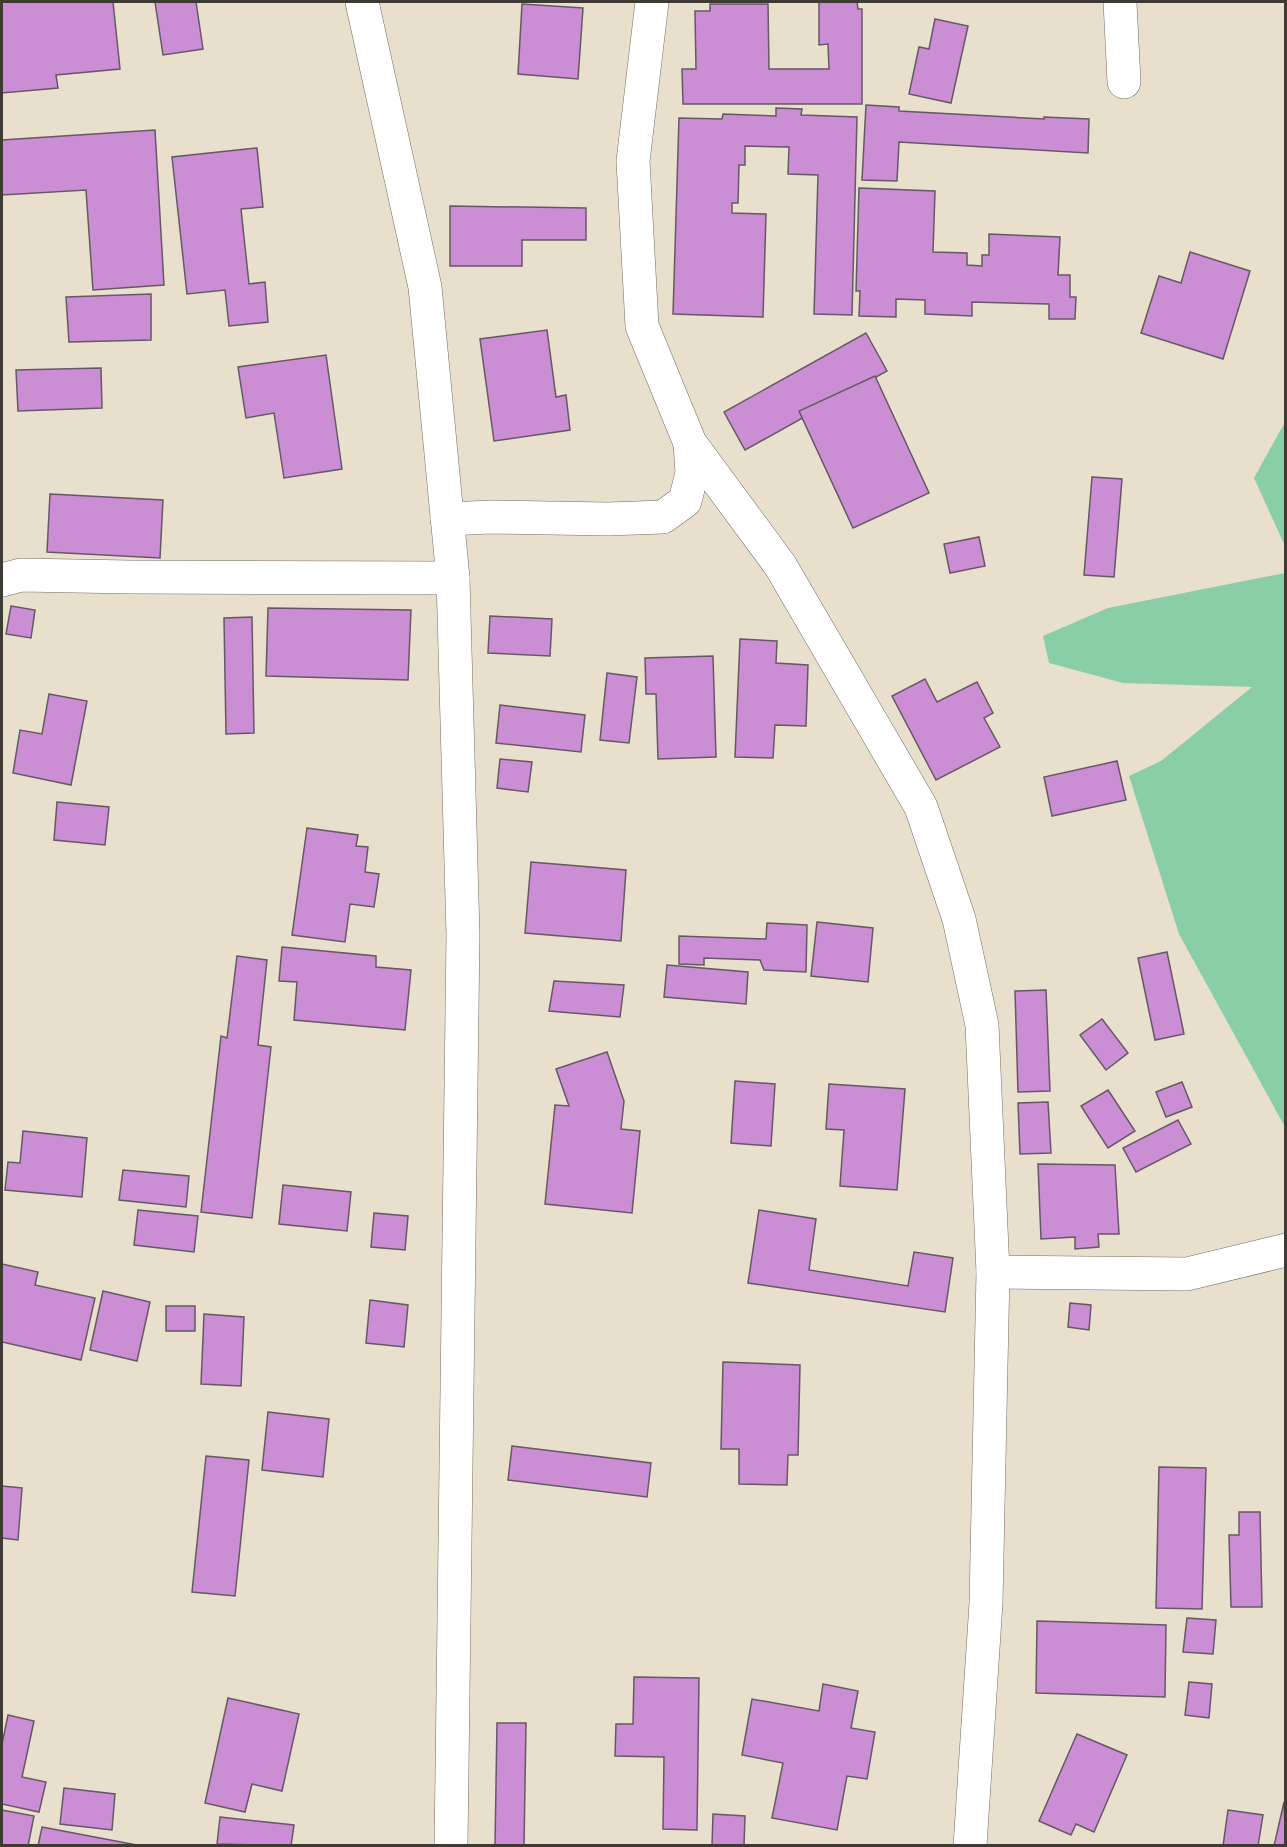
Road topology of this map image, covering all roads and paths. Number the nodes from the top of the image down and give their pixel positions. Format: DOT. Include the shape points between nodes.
graph roads {
  1 [pos="362,2"];
  2 [pos="652,2"];
  3 [pos="1120,2"];
  4 [pos="1124,82"];
  5 [pos="690,442"];
  6 [pos="447,519"];
  7 [pos="453,578"];
  8 [pos="2,580"];
  9 [pos="1286,1250"];
  10 [pos="993,1272"];
  11 [pos="451,1845"];
  12 [pos="970,1845"];
  1 -- 6 [label="street" via="425,287"];
  2 -- 5 [label="street" via="633,161 642,326"];
  3 -- 4 [label="street"];
  5 -- 6 [label="street" via="692,473 685,501 663,517"];
  5 -- 10 [label="street" via="780,565 921,807 959,919 982,1025"];
  6 -- 7 [label="street"];
  7 -- 8 [label="street" via="21,574"];
  7 -- 11 [label="street" via="463,935"];
  9 -- 10 [label="street" via="1187,1274"];
  10 -- 12 [label="street" via="986,1603"];
}
